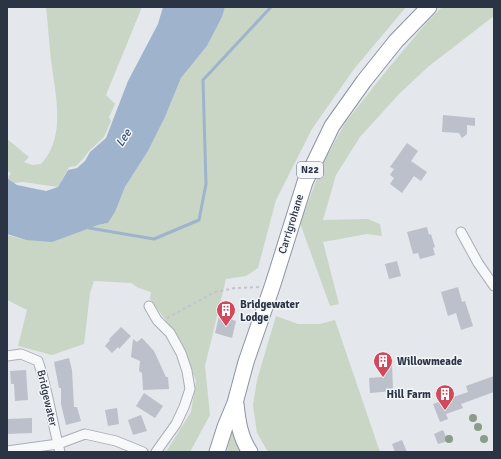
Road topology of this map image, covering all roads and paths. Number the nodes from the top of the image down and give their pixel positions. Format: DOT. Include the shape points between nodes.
graph roads {
  1 [pos="429,7"];
  2 [pos="460,232"];
  3 [pos="494,286"];
  4 [pos="263,287"];
  5 [pos="149,306"];
  6 [pos="161,324"];
  7 [pos="7,356"];
  8 [pos="235,403"];
  9 [pos="59,448"];
  10 [pos="7,451"];
  11 [pos="143,452"];
  12 [pos="156,452"];
  13 [pos="217,452"];
  14 [pos="250,452"];
  1 -- 8 [label="highway, Carrigrohane / N22" via="396,41 332,126 305,182"];
  2 -- 3 [label="street"];
  4 -- 6 [label="path" via="215,292"];
  5 -- 6 [label="street"];
  6 -- 12 [label="street" via="170,333 180,353 190,388 176,424"];
  7 -- 9 [label="street, Bridgewater" via="21,354 38,361"];
  8 -- 13 [label="highway, Carrigrohane / N22"];
  8 -- 14 [label="highway, Carrigrohane / N22" via="243,441"];
  9 -- 10 [label="street"];
  9 -- 11 [label="street" via="85,434 116,441"];
}
